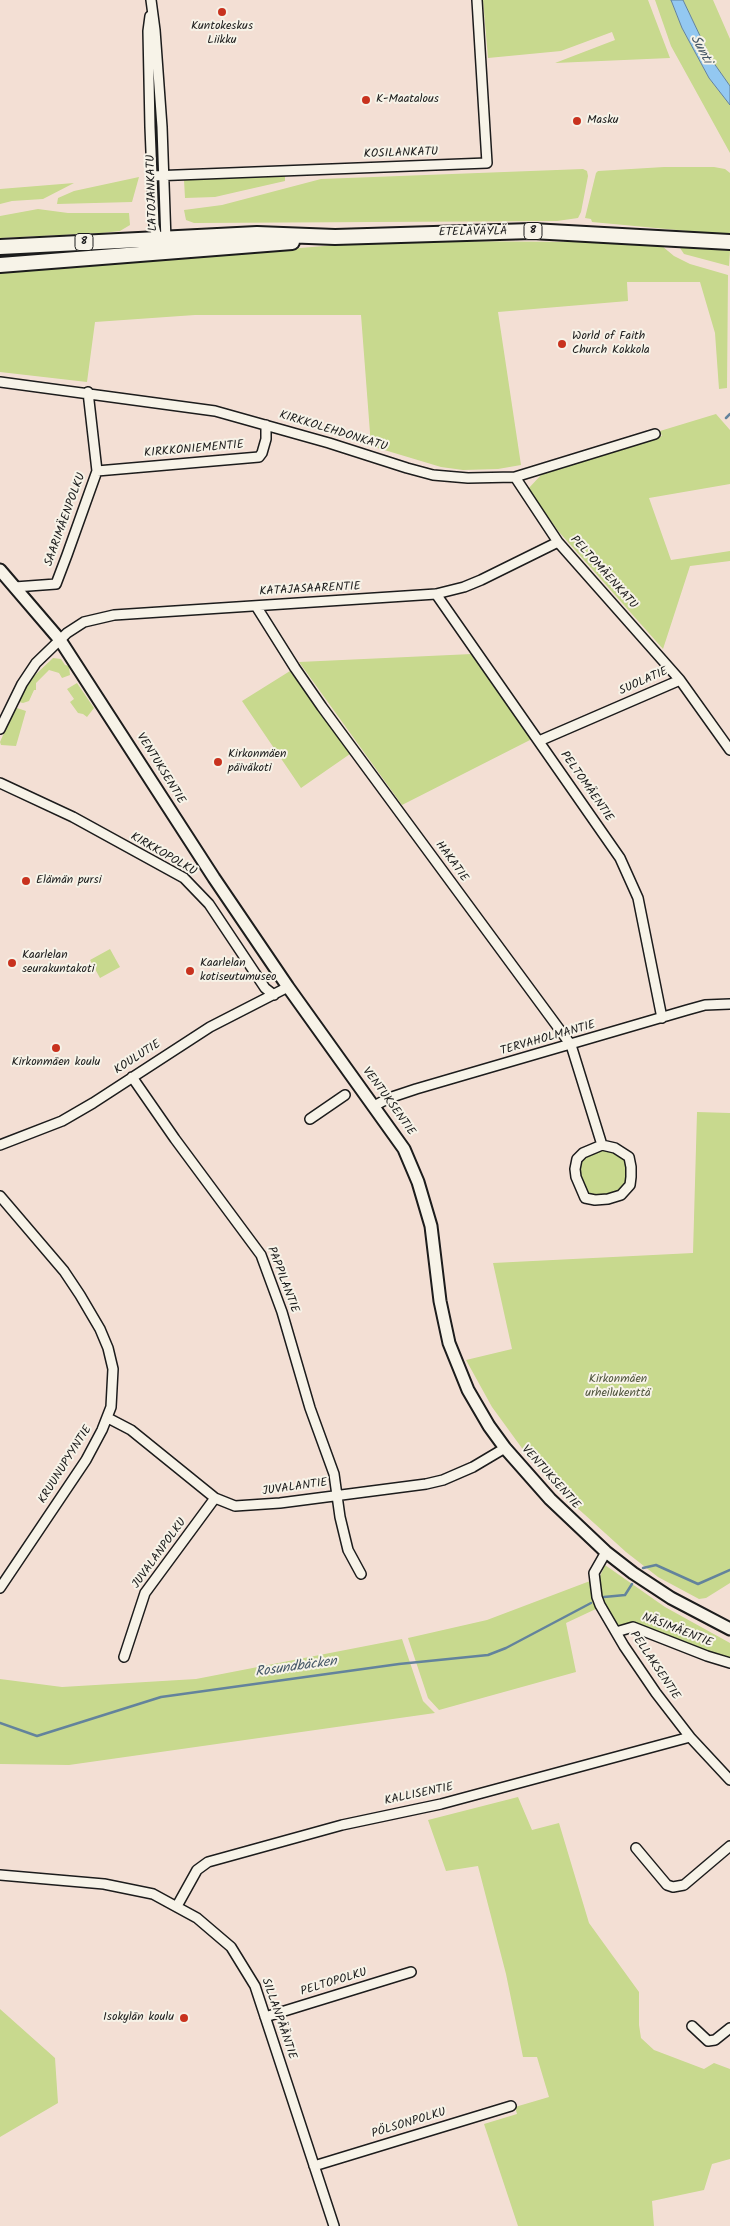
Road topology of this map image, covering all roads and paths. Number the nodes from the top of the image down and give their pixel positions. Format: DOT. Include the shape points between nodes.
graph roads {
  1 [pos="151,0"];
  2 [pos="477,0"];
  3 [pos="151,11"];
  4 [pos="152,176"];
  5 [pos="165,176"];
  6 [pos="335,237"];
  7 [pos="161,238"];
  8 [pos="730,242"];
  9 [pos="0,247"];
  10 [pos="162,252"];
  11 [pos="0,265"];
  12 [pos="0,382"];
  13 [pos="88,392"];
  14 [pos="266,425"];
  15 [pos="655,434"];
  16 [pos="97,471"];
  17 [pos="515,477"];
  18 [pos="558,542"];
  19 [pos="0,570"];
  20 [pos="14,587"];
  21 [pos="436,594"];
  22 [pos="256,606"];
  23 [pos="60,640"];
  24 [pos="680,680"];
  25 [pos="0,729"];
  26 [pos="539,741"];
  27 [pos="730,750"];
  28 [pos="0,783"];
  29 [pos="288,987"];
  30 [pos="274,995"];
  31 [pos="730,1004"];
  32 [pos="662,1018"];
  33 [pos="572,1046"];
  34 [pos="132,1077"];
  35 [pos="346,1095"];
  36 [pos="374,1106"];
  37 [pos="310,1119"];
  38 [pos="0,1144"];
  39 [pos="602,1145"];
  40 [pos="0,1196"];
  41 [pos="108,1418"];
  42 [pos="505,1448"];
  43 [pos="337,1494"];
  44 [pos="215,1498"];
  45 [pos="606,1552"];
  46 [pos="361,1574"];
  47 [pos="0,1588"];
  48 [pos="730,1629"];
  49 [pos="616,1632"];
  50 [pos="124,1657"];
  51 [pos="730,1663"];
  52 [pos="690,1737"];
  53 [pos="730,1780"];
  54 [pos="730,1846"];
  55 [pos="636,1848"];
  56 [pos="0,1875"];
  57 [pos="177,1906"];
  58 [pos="411,1972"];
  59 [pos="265,2017"];
  60 [pos="692,2026"];
  61 [pos="730,2028"];
  62 [pos="511,2106"];
  63 [pos="314,2166"];
  64 [pos="334,2226"];
  1 -- 3 [label="street, LATOJANKATU"];
  2 -- 5 [label="street, KOSILANKATU" via="488,163"];
  3 -- 4 [label="street, LATOJANKATU" via="148,30"];
  3 -- 5 [label="street, LATOJANKATU"];
  4 -- 5 [label="street, KOSILANKATU"];
  4 -- 7 [label="street, LATOJANKATU"];
  5 -- 7 [label="street, LATOJANKATU"];
  6 -- 7 [label="highway, ETELÄVÄYLÄ / 8" via="258,234"];
  6 -- 8 [label="highway, ETELÄVÄYLÄ / 8" via="532,231"];
  6 -- 10 [label="highway, ETELÄVÄYLÄ / 8"];
  7 -- 9 [label="highway, ETELÄVÄYLÄ / 8"];
  7 -- 10 [label="street, LATOJANKATU"];
  10 -- 11 [label="highway, ETELÄVÄYLÄ / 8"];
  12 -- 13 [label="street, KIRKKOLEHDONKATU"];
  13 -- 14 [label="street, KIRKKOLEHDONKATU" via="215,411"];
  13 -- 16 [label="street, SAARIMÄENPOLKU"];
  14 -- 16 [label="street, KIRKKONIEMENTIE" via="266,440 259,457"];
  14 -- 17 [label="street, KIRKKOLEHDONKATU" via="433,475"];
  15 -- 17 [label="street, KIRKKOLEHDONKATU"];
  16 -- 20 [label="street, SAARIMÄENPOLKU" via="56,584"];
  17 -- 18 [label="street, PELTOMÄENKATU"];
  18 -- 21 [label="street, KATAJASAARENTIE" via="481,580"];
  18 -- 24 [label="street, PELTOMÄENKATU"];
  19 -- 20 [label="main road, VENTUKSENTIE"];
  20 -- 23 [label="main road, VENTUKSENTIE"];
  21 -- 22 [label="street, KATAJASAARENTIE"];
  21 -- 26 [label="street, PELTOMÄENTIE"];
  22 -- 23 [label="street, KATAJASAARENTIE" via="97,618 80,624"];
  22 -- 33 [label="street, HAKATIE" via="322,707"];
  23 -- 25 [label="street, KATAJASAARENTIE" via="36,663"];
  23 -- 29 [label="main road, VENTUKSENTIE"];
  24 -- 26 [label="street, SUOLATIE"];
  24 -- 27 [label="street, SUOLATIE"];
  26 -- 32 [label="street, PELTOMÄENTIE" via="620,858 632,881"];
  28 -- 30 [label="street, KIRKKOPOLKU" via="73,817 184,878 210,904 264,988"];
  29 -- 30 [label="street, KOULUTIE"];
  29 -- 36 [label="main road, VENTUKSENTIE"];
  30 -- 34 [label="street, KOULUTIE" via="210,1027"];
  31 -- 32 [label="street, TERVAHOLMANTIE" via="705,1005"];
  32 -- 33 [label="street, TERVAHOLMANTIE"];
  33 -- 36 [label="street, TERVAHOLMANTIE" via="416,1089"];
  33 -- 39 [label="street, HAKATIE"];
  34 -- 38 [label="street, KOULUTIE" via="62,1122"];
  34 -- 43 [label="street, PAPPILANTIE" via="261,1255 334,1474"];
  35 -- 37 [label="street"];
  36 -- 42 [label="main road, VENTUKSENTIE" via="404,1149 418,1182 431,1226 444,1324 459,1370"];
  39 -- 39 [label="street" via="615,1148 629,1157 630,1184 621,1195 608,1199 585,1198 578,1184 577,1159"];
  40 -- 41 [label="street, KRUUNUPYYNTIE" via="64,1271 94,1317 108,1348 112,1369"];
  41 -- 44 [label="street, JUVALANTIE" via="131,1430"];
  41 -- 47 [label="street, KRUUNUPYYNTIE" via="86,1460"];
  42 -- 43 [label="street, JUVALANTIE" via="474,1467 443,1480"];
  42 -- 45 [label="main road, VENTUKSENTIE" via="579,1529"];
  43 -- 44 [label="street, JUVALANTIE" via="247,1506 226,1504"];
  43 -- 46 [label="street, PAPPILANTIE" via="348,1550"];
  44 -- 50 [label="street, JUVALANPOLKU" via="145,1594"];
  45 -- 48 [label="main road, VENTUKSENTIE" via="633,1574"];
  45 -- 49 [label="street, PELLAKSENTIE" via="594,1573 594,1583 600,1605"];
  49 -- 51 [label="street, NÄSIMÄENTIE" via="633,1627"];
  49 -- 52 [label="street, PELLAKSENTIE"];
  52 -- 53 [label="street, PELLAKSENTIE"];
  52 -- 57 [label="street, KALLISENTIE" via="208,1862 197,1870"];
  54 -- 55 [label="street" via="684,1884 673,1888"];
  56 -- 57 [label="street, SILLANPÄÄNTIE" via="120,1886 153,1894"];
  57 -- 59 [label="street, SILLANPÄÄNTIE" via="216,1932 231,1947 255,1986"];
  58 -- 59 [label="street, PELTOPOLKU"];
  59 -- 63 [label="street, SILLANPÄÄNTIE"];
  60 -- 61 [label="street" via="708,2041 715,2040"];
  62 -- 63 [label="street, PÖLSONPOLKU"];
  63 -- 64 [label="street, SILLANPÄÄNTIE"];
}
